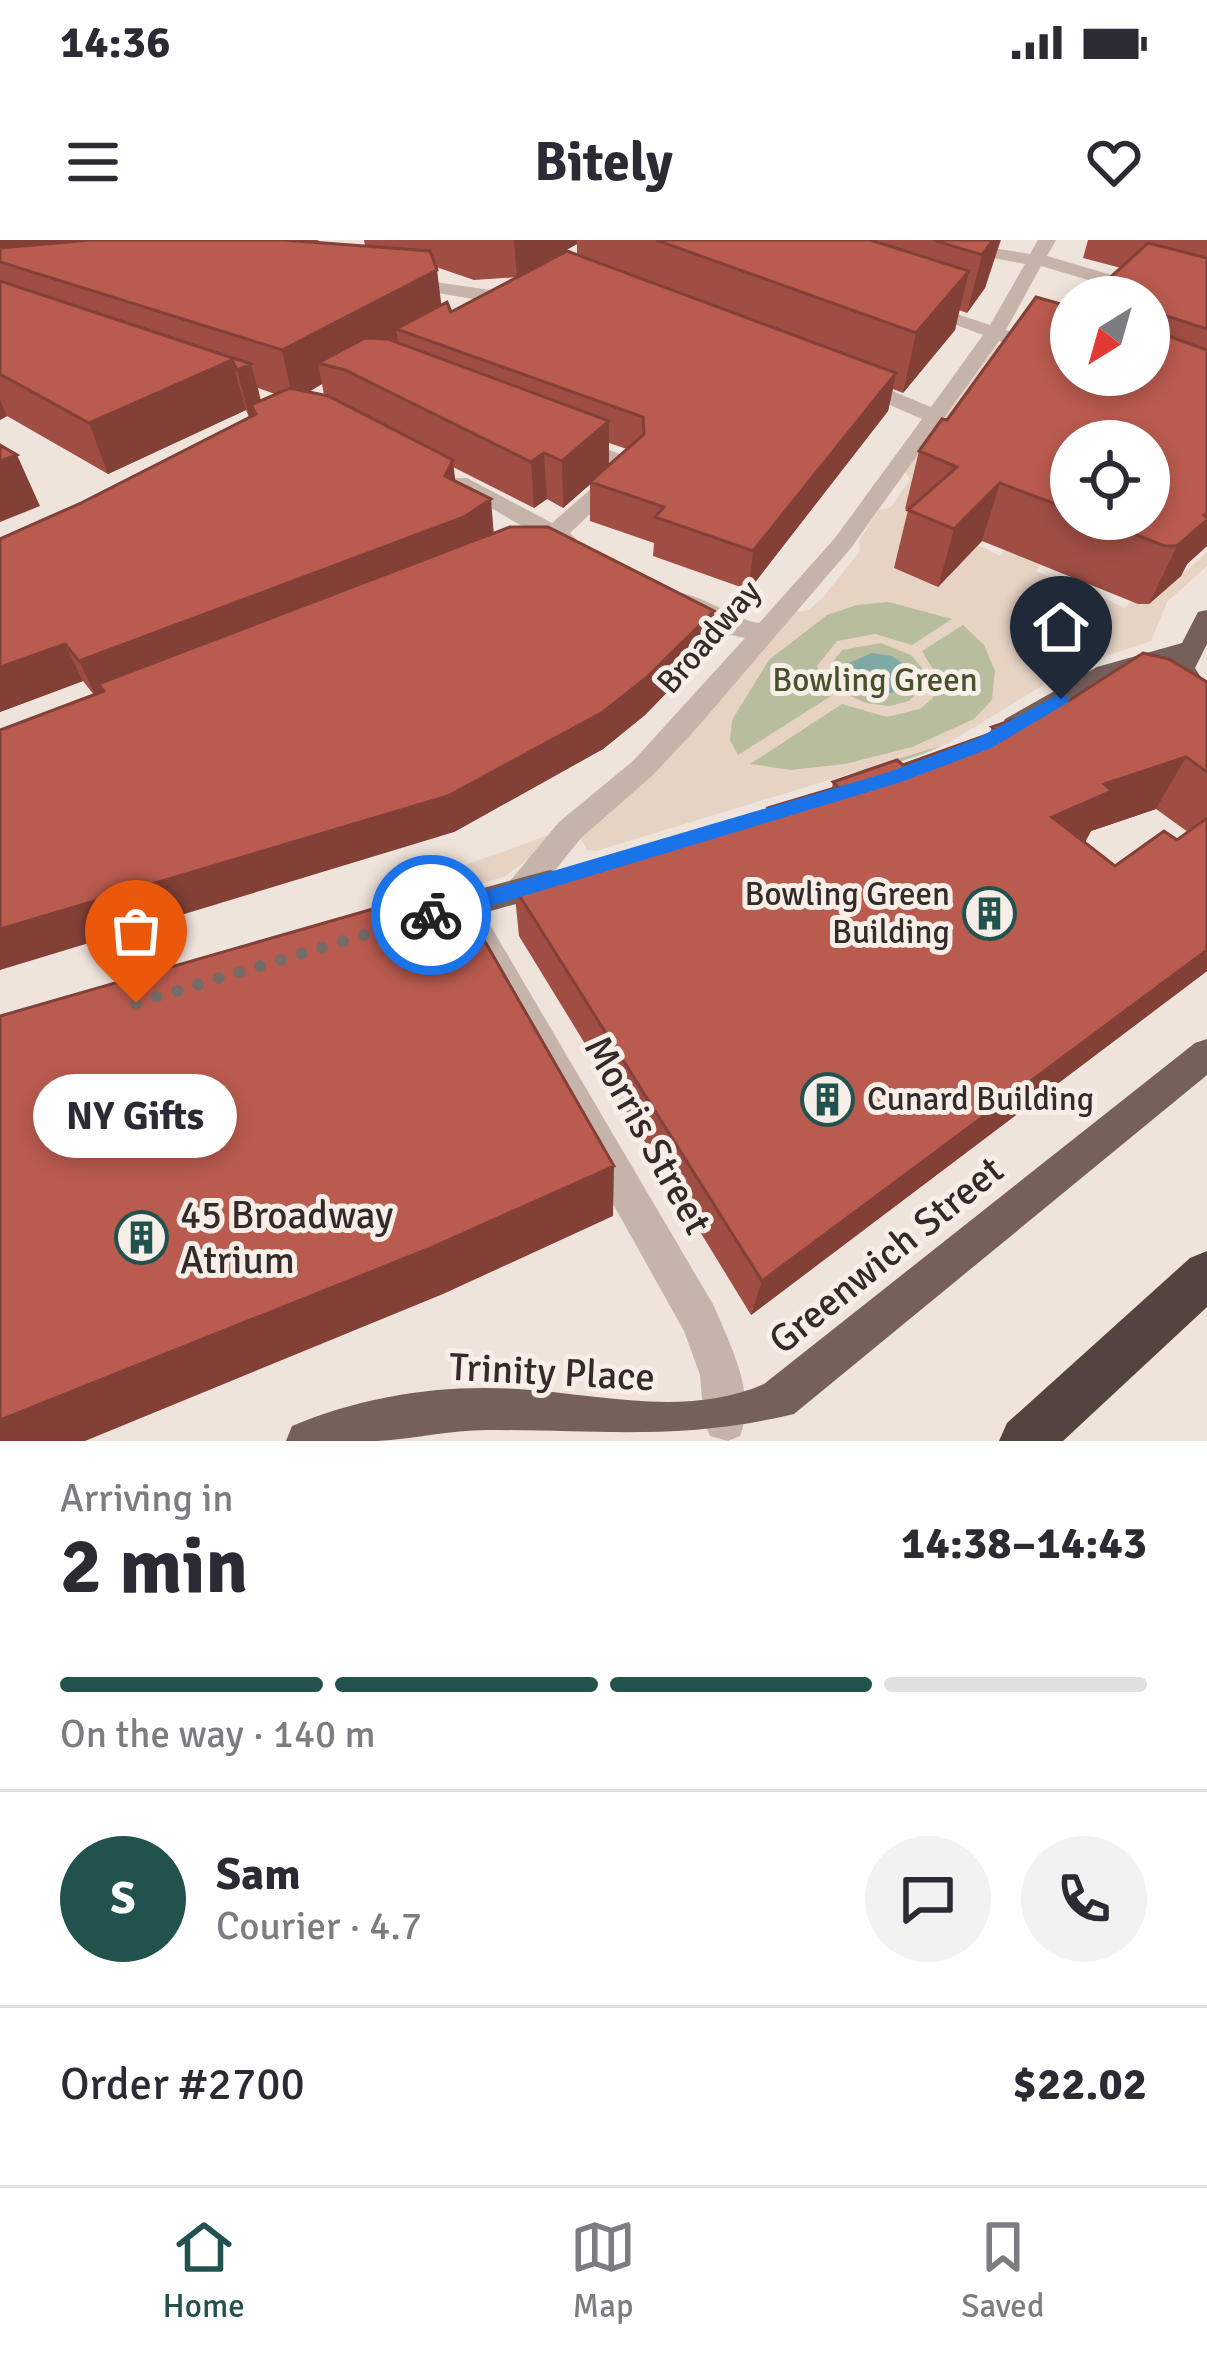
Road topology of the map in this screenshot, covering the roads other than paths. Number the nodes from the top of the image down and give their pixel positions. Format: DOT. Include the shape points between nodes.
graph roads {
  1 [pos="909,240"];
  2 [pos="1047,240"];
  3 [pos="929,242"];
  4 [pos="1037,260"];
  5 [pos="377,278"];
  6 [pos="523,287"];
  7 [pos="503,298"];
  8 [pos="906,304"];
  9 [pos="1207,309"];
  10 [pos="465,319"];
  11 [pos="994,333"];
  12 [pos="1050,351"];
  13 [pos="825,372"];
  14 [pos="933,416"];
  15 [pos="551,432"];
  16 [pos="442,475"];
  17 [pos="553,533"];
  18 [pos="588,552"];
  19 [pos="500,557"];
  20 [pos="660,590"];
  21 [pos="1207,617"];
  22 [pos="764,632"];
  23 [pos="1198,654"];
  24 [pos="1207,703"];
  25 [pos="984,743"];
  26 [pos="585,872"];
  27 [pos="521,890"];
  28 [pos="462,905"];
  29 [pos="401,924"];
  30 [pos="1207,1054"];
  31 [pos="1207,1274"];
  32 [pos="725,1421"];
  33 [pos="1038,1427"];
  34 [pos="307,1441"];
  35 [pos="998,1441"];
  1 -- 3 [label="street"];
  2 -- 4 [label="street, Broadway"];
  3 -- 4 [label="street"];
  4 -- 9 [label="street"];
  4 -- 11 [label="street, Broadway"];
  5 -- 7 [label="street"];
  6 -- 7 [label="street"];
  7 -- 10 [label="street"];
  8 -- 11 [label="street"];
  11 -- 12 [label="street"];
  11 -- 14 [label="street, Broadway"];
  13 -- 14 [label="street"];
  14 -- 22 [label="street, Broadway" via="843,543"];
  15 -- 17 [label="street" via="632,464"];
  16 -- 17 [label="street"];
  17 -- 18 [label="street"];
  17 -- 19 [label="street"];
  20 -- 22 [label="street" via="730,627"];
  21 -- 23 [label="main road"];
  22 -- 27 [label="street, Broadway"];
  23 -- 24 [label="main road" via="1183,675"];
  23 -- 25 [label="main road" via="1106,674"];
  26 -- 27 [label="main road"];
  27 -- 28 [label="main road"];
  28 -- 29 [label="main road"];
  28 -- 32 [label="street, Morris Street" via="700,1320 721,1375"];
  30 -- 32 [label="main road, Greenwich Street" via="779,1399"];
  31 -- 33 [label="highway"];
  32 -- 34 [label="main road, Trinity Place" via="430,1411"];
  33 -- 35 [label="highway"];
}
